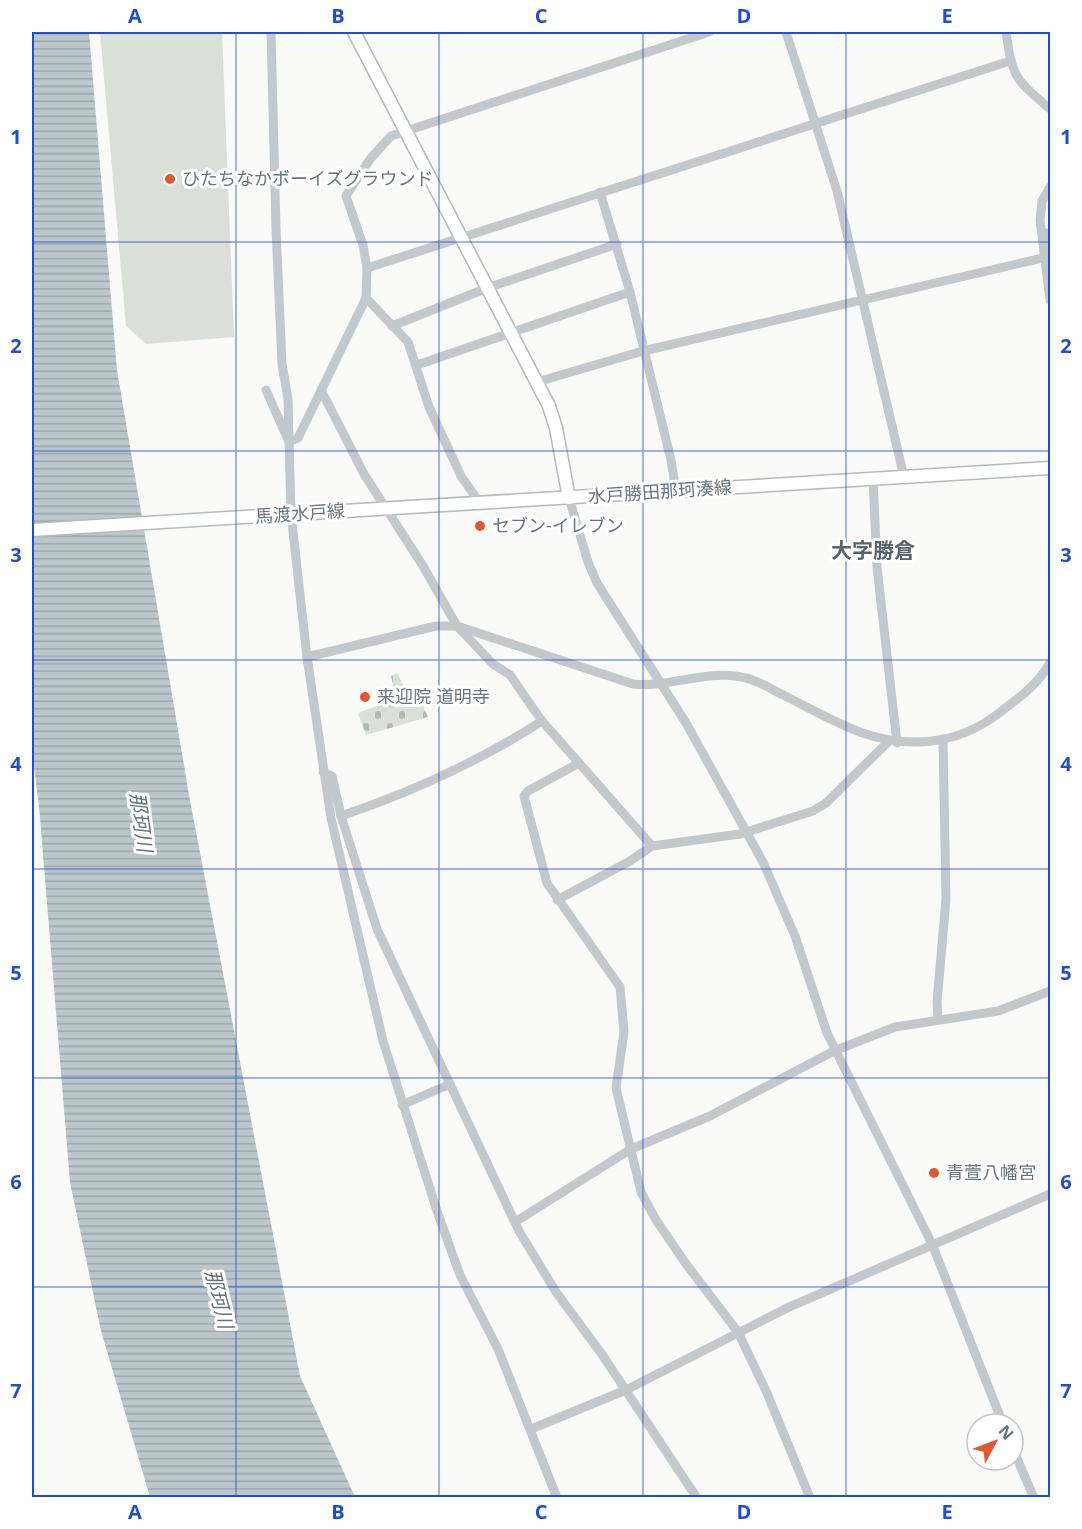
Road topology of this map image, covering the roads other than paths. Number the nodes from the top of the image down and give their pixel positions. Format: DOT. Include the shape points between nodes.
graph roads {
  1 [pos="272,32"];
  2 [pos="354,32"];
  3 [pos="709,32"];
  4 [pos="786,32"];
  5 [pos="1006,32"];
  6 [pos="1010,61"];
  7 [pos="1050,109"];
  8 [pos="817,123"];
  9 [pos="408,132"];
  10 [pos="1050,187"];
  11 [pos="600,192"];
  12 [pos="461,237"];
  13 [pos="617,244"];
  14 [pos="1047,257"];
  15 [pos="367,268"];
  16 [pos="488,288"];
  17 [pos="630,292"];
  18 [pos="366,298"];
  19 [pos="864,299"];
  20 [pos="1050,300"];
  21 [pos="392,326"];
  22 [pos="511,332"];
  23 [pos="643,351"];
  24 [pos="417,365"];
  25 [pos="537,382"];
  26 [pos="266,390"];
  27 [pos="321,390"];
  28 [pos="289,441"];
  29 [pos="1050,468"];
  30 [pos="904,477"];
  31 [pos="873,478"];
  32 [pos="676,491"];
  33 [pos="569,498"];
  34 [pos="479,502"];
  35 [pos="386,508"];
  36 [pos="291,514"];
  37 [pos="32,530"];
  38 [pos="456,626"];
  39 [pos="307,657"];
  40 [pos="1050,663"];
  41 [pos="661,684"];
  42 [pos="542,720"];
  43 [pos="944,739"];
  44 [pos="893,742"];
  45 [pos="579,763"];
  46 [pos="323,772"];
  47 [pos="341,816"];
  48 [pos="747,831"];
  49 [pos="652,846"];
  50 [pos="557,900"];
  51 [pos="1050,991"];
  52 [pos="938,1019"];
  53 [pos="834,1051"];
  54 [pos="450,1084"];
  55 [pos="402,1105"];
  56 [pos="631,1149"];
  57 [pos="1050,1194"];
  58 [pos="515,1222"];
  59 [pos="932,1244"];
  60 [pos="738,1332"];
  61 [pos="626,1390"];
  62 [pos="998,1412"];
  63 [pos="531,1429"];
  64 [pos="1023,1472"];
  65 [pos="557,1497"];
  66 [pos="697,1497"];
  67 [pos="810,1497"];
  68 [pos="1034,1497"];
  1 -- 28 [label="street" via="279,305"];
  2 -- 9 [label="main road, 水戸勝田那珂湊線"];
  3 -- 9 [label="street"];
  4 -- 8 [label="street"];
  5 -- 6 [label="street"];
  6 -- 7 [label="street" via="1017,80"];
  6 -- 8 [label="street"];
  8 -- 11 [label="street"];
  8 -- 19 [label="street"];
  9 -- 12 [label="main road, 水戸勝田那珂湊線"];
  9 -- 15 [label="street" via="387,139 346,196"];
  10 -- 14 [label="street" via="1040,208"];
  11 -- 12 [label="street"];
  11 -- 13 [label="street"];
  12 -- 15 [label="street"];
  12 -- 16 [label="main road, 水戸勝田那珂湊線"];
  13 -- 16 [label="street"];
  13 -- 17 [label="street"];
  14 -- 19 [label="street"];
  14 -- 20 [label="street"];
  15 -- 18 [label="street"];
  16 -- 21 [label="street"];
  16 -- 22 [label="main road, 水戸勝田那珂湊線"];
  17 -- 22 [label="street"];
  17 -- 23 [label="street"];
  18 -- 21 [label="street"];
  18 -- 27 [label="street"];
  19 -- 23 [label="street"];
  19 -- 30 [label="street"];
  21 -- 24 [label="street" via="408,342"];
  22 -- 24 [label="street"];
  22 -- 25 [label="main road, 水戸勝田那珂湊線"];
  23 -- 25 [label="street"];
  23 -- 32 [label="street"];
  24 -- 34 [label="street" via="429,407 461,476"];
  25 -- 33 [label="main road, 水戸勝田那珂湊線" via="554,419"];
  26 -- 28 [label="street"];
  27 -- 28 [label="street" via="298,438"];
  27 -- 35 [label="street" via="346,443"];
  28 -- 36 [label="street"];
  29 -- 30 [label="main road, 水戸勝田那珂湊線"];
  30 -- 31 [label="main road, 水戸勝田那珂湊線"];
  31 -- 32 [label="main road, 水戸勝田那珂湊線"];
  31 -- 44 [label="street"];
  32 -- 33 [label="main road, 水戸勝田那珂湊線"];
  33 -- 34 [label="main road, 馬渡水戸線"];
  33 -- 41 [label="street" via="597,583"];
  34 -- 35 [label="main road, 馬渡水戸線"];
  35 -- 36 [label="main road, 馬渡水戸線"];
  35 -- 38 [label="street"];
  36 -- 37 [label="main road, 馬渡水戸線"];
  36 -- 39 [label="street"];
  38 -- 39 [label="street" via="427,628"];
  38 -- 41 [label="street" via="633,684"];
  38 -- 42 [label="street" via="493,664 510,675"];
  39 -- 46 [label="street"];
  40 -- 43 [label="street" via="1026,692 983,724"];
  41 -- 44 [label="street" via="718,676 746,678 854,730"];
  41 -- 48 [label="street"];
  42 -- 45 [label="street"];
  42 -- 47 [label="street" via="474,761"];
  43 -- 44 [label="street"];
  43 -- 52 [label="street" via="946,899 936,1002"];
  44 -- 48 [label="street" via="813,811"];
  45 -- 49 [label="street"];
  45 -- 50 [label="street" via="524,796 548,883"];
  46 -- 47 [label="street" via="332,776"];
  46 -- 55 [label="street" via="366,976"];
  47 -- 54 [label="street" via="377,929"];
  48 -- 49 [label="street"];
  48 -- 53 [label="street" via="781,899"];
  49 -- 50 [label="street"];
  50 -- 56 [label="street" via="620,987 624,1032 616,1088"];
  51 -- 52 [label="street" via="998,1011"];
  52 -- 53 [label="street" via="914,1022"];
  53 -- 56 [label="street" via="710,1116"];
  53 -- 59 [label="street"];
  54 -- 55 [label="street"];
  54 -- 58 [label="street"];
  55 -- 63 [label="street" via="460,1275 498,1349"];
  56 -- 58 [label="street"];
  56 -- 60 [label="street" via="640,1192 656,1220"];
  57 -- 59 [label="street"];
  58 -- 61 [label="street" via="556,1292"];
  59 -- 60 [label="street"];
  59 -- 62 [label="street"];
  60 -- 61 [label="street"];
  60 -- 67 [label="street"];
  61 -- 63 [label="street"];
  61 -- 66 [label="street"];
  63 -- 65 [label="street"];
  64 -- 68 [label="street"];
}
